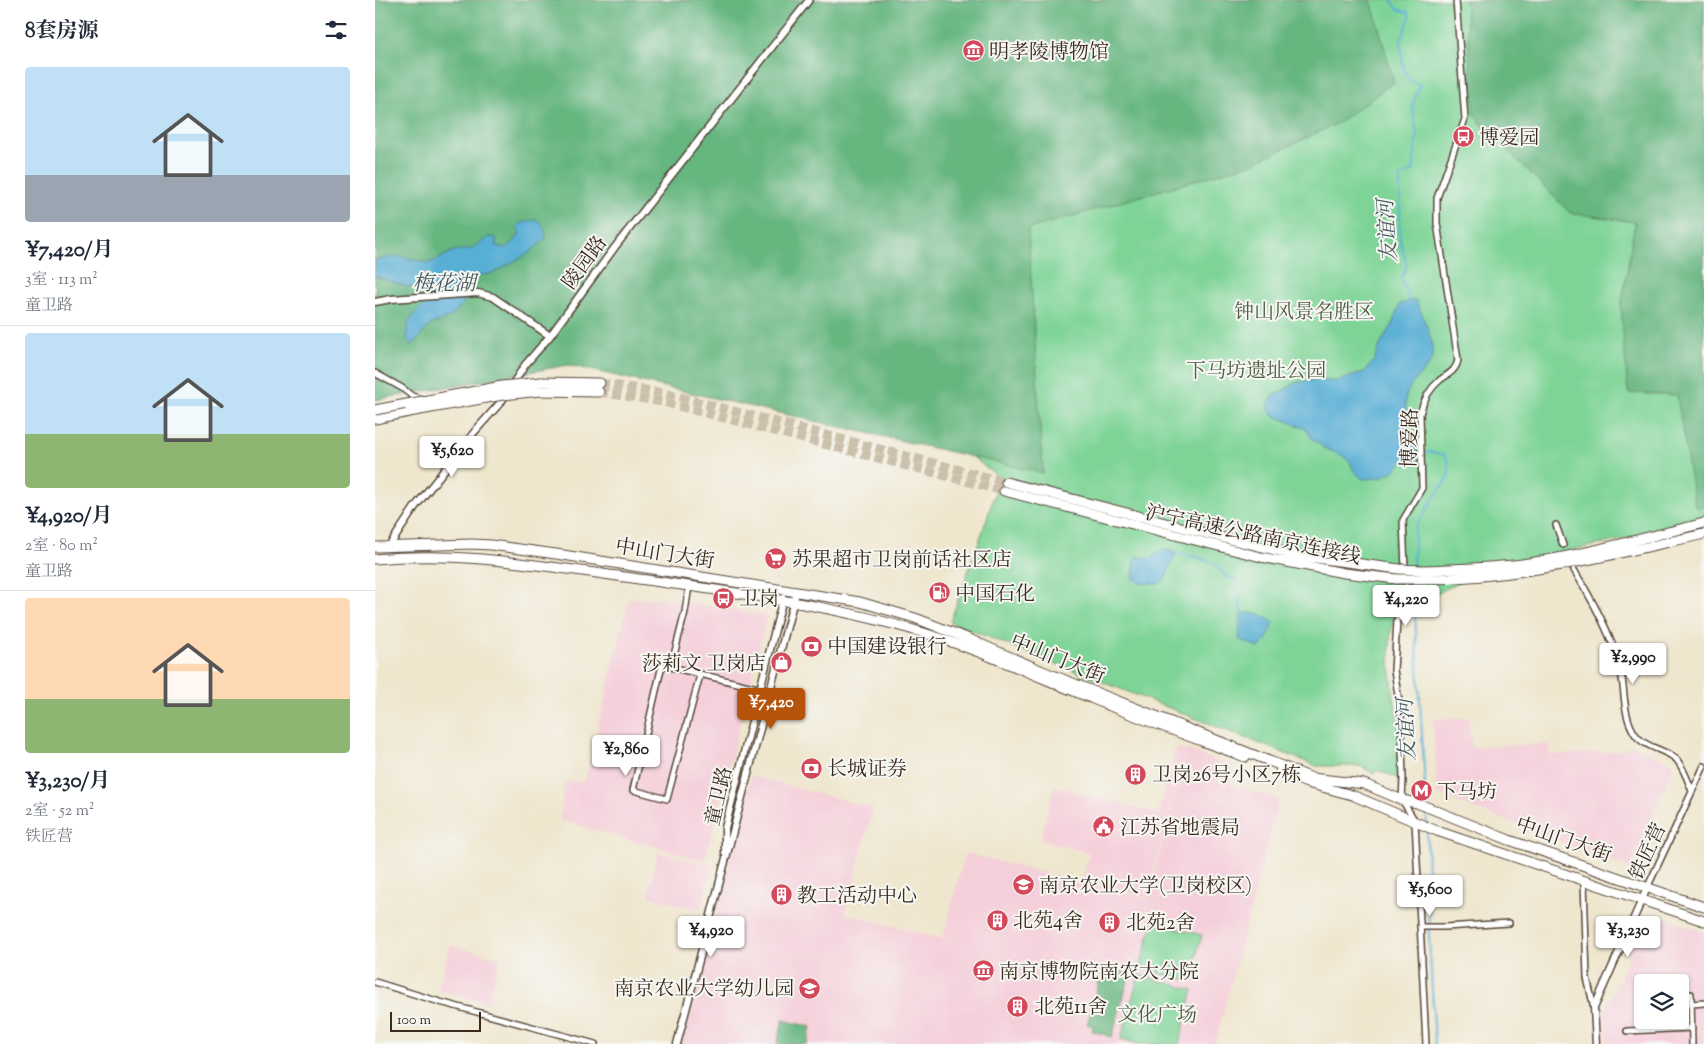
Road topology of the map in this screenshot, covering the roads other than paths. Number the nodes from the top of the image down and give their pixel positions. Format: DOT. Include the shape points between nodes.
graph roads {
  1 [pos="809,0"];
  2 [pos="1456,0"];
  3 [pos="375,302"];
  4 [pos="550,336"];
  5 [pos="375,373"];
  6 [pos="501,402"];
  7 [pos="375,410"];
  8 [pos="375,419"];
  9 [pos="1005,487"];
  10 [pos="1704,524"];
  11 [pos="1556,525"];
  12 [pos="1704,534"];
  13 [pos="390,545"];
  14 [pos="1563,545"];
  15 [pos="375,547"];
  16 [pos="375,559"];
  17 [pos="1574,570"];
  18 [pos="1423,574"];
  19 [pos="689,585"];
  20 [pos="785,590"];
  21 [pos="796,592"];
  22 [pos="783,602"];
  23 [pos="793,603"];
  24 [pos="671,667"];
  25 [pos="700,675"];
  26 [pos="761,689"];
  27 [pos="770,691"];
  28 [pos="1704,766"];
  29 [pos="1692,791"];
  30 [pos="1402,800"];
  31 [pos="1415,821"];
  32 [pos="725,864"];
  33 [pos="1584,881"];
  34 [pos="1648,886"];
  35 [pos="1643,899"];
  36 [pos="1704,906"];
  37 [pos="1704,921"];
  38 [pos="1509,924"];
  39 [pos="1422,927"];
  40 [pos="375,982"];
  41 [pos="1691,994"];
  42 [pos="1704,1003"];
  43 [pos="1692,1004"];
  44 [pos="1594,1008"];
  45 [pos="1692,1028"];
  46 [pos="1627,1031"];
  47 [pos="595,1044"];
  48 [pos="677,1044"];
  49 [pos="1426,1044"];
  50 [pos="1596,1044"];
  51 [pos="1692,1044"];
  1 -- 4 [label="street, 陵园路" via="643,211"];
  2 -- 30 [label="street, 博爱路" via="1465,119 1437,198 1437,223 1458,360 1454,370 1439,380 1420,414 1423,488 1403,520 1406,586 1397,621 1394,670 1401,713"];
  3 -- 4 [label="street" via="471,293 493,297"];
  4 -- 6 [label="street, 陵园路" via="525,365"];
  5 -- 6 [label="street" via="412,396 425,400 481,390"];
  6 -- 13 [label="street, 陵园路" via="475,430"];
  7 -- 8 [label="main road, bridge" via="502,386 541,382 599,388 517,393"];
  9 -- 18 [label="main road, 沪宁高速公路南京连接线, bridge" via="1261,557 1344,573"];
  10 -- 18 [label="main road, 沪宁高速公路南京连接线" via="1522,564"];
  11 -- 14 [label="street"];
  12 -- 18 [label="main road, 沪宁高速公路南京连接线" via="1528,572 1481,577"];
  13 -- 15 [label="main road, 中山门大街"];
  13 -- 20 [label="main road, 中山门大街" via="491,545"];
  16 -- 19 [label="main road, 中山门大街" via="486,558"];
  17 -- 29 [label="street" via="1610,636 1620,666 1627,717 1635,735 1676,759"];
  19 -- 22 [label="main road, 中山门大街"];
  19 -- 24 [label="street"];
  20 -- 21 [label="main road, 中山门大街"];
  20 -- 22 [label="street, 童卫路"];
  21 -- 23 [label="street, 童卫路"];
  21 -- 30 [label="main road, 中山门大街" via="860,602 915,618 1312,778 1364,784"];
  22 -- 23 [label="main road, 中山门大街"];
  22 -- 26 [label="street, 童卫路"];
  23 -- 27 [label="street, 童卫路"];
  23 -- 31 [label="main road, 中山门大街" via="908,628 1307,783 1352,795"];
  24 -- 25 [label="street"];
  24 -- 25 [label="street" via="662,665 633,790 667,798"];
  25 -- 26 [label="street"];
  26 -- 27 [label="street"];
  26 -- 32 [label="street, 童卫路" via="725,828"];
  27 -- 32 [label="street, 童卫路"];
  28 -- 29 [label="street, 铁匠营"];
  29 -- 34 [label="street, 铁匠营"];
  30 -- 31 [label="street"];
  30 -- 34 [label="main road, 中山门大街" via="1417,802 1509,840"];
  31 -- 33 [label="main road, 中山门大街"];
  31 -- 39 [label="street"];
  32 -- 48 [label="street, 童卫路"];
  33 -- 35 [label="main road, 中山门大街"];
  33 -- 44 [label="street" via="1587,978"];
  34 -- 35 [label="street, 铁匠营"];
  34 -- 36 [label="main road, 中山门大街"];
  35 -- 37 [label="main road, 中山门大街"];
  35 -- 44 [label="street, 铁匠营"];
  38 -- 39 [label="street"];
  39 -- 49 [label="street"];
  40 -- 47 [label="street"];
  41 -- 43 [label="street"];
  42 -- 43 [label="street"];
  43 -- 45 [label="street"];
  44 -- 50 [label="street"];
  45 -- 46 [label="street"];
  45 -- 51 [label="street"];
}
